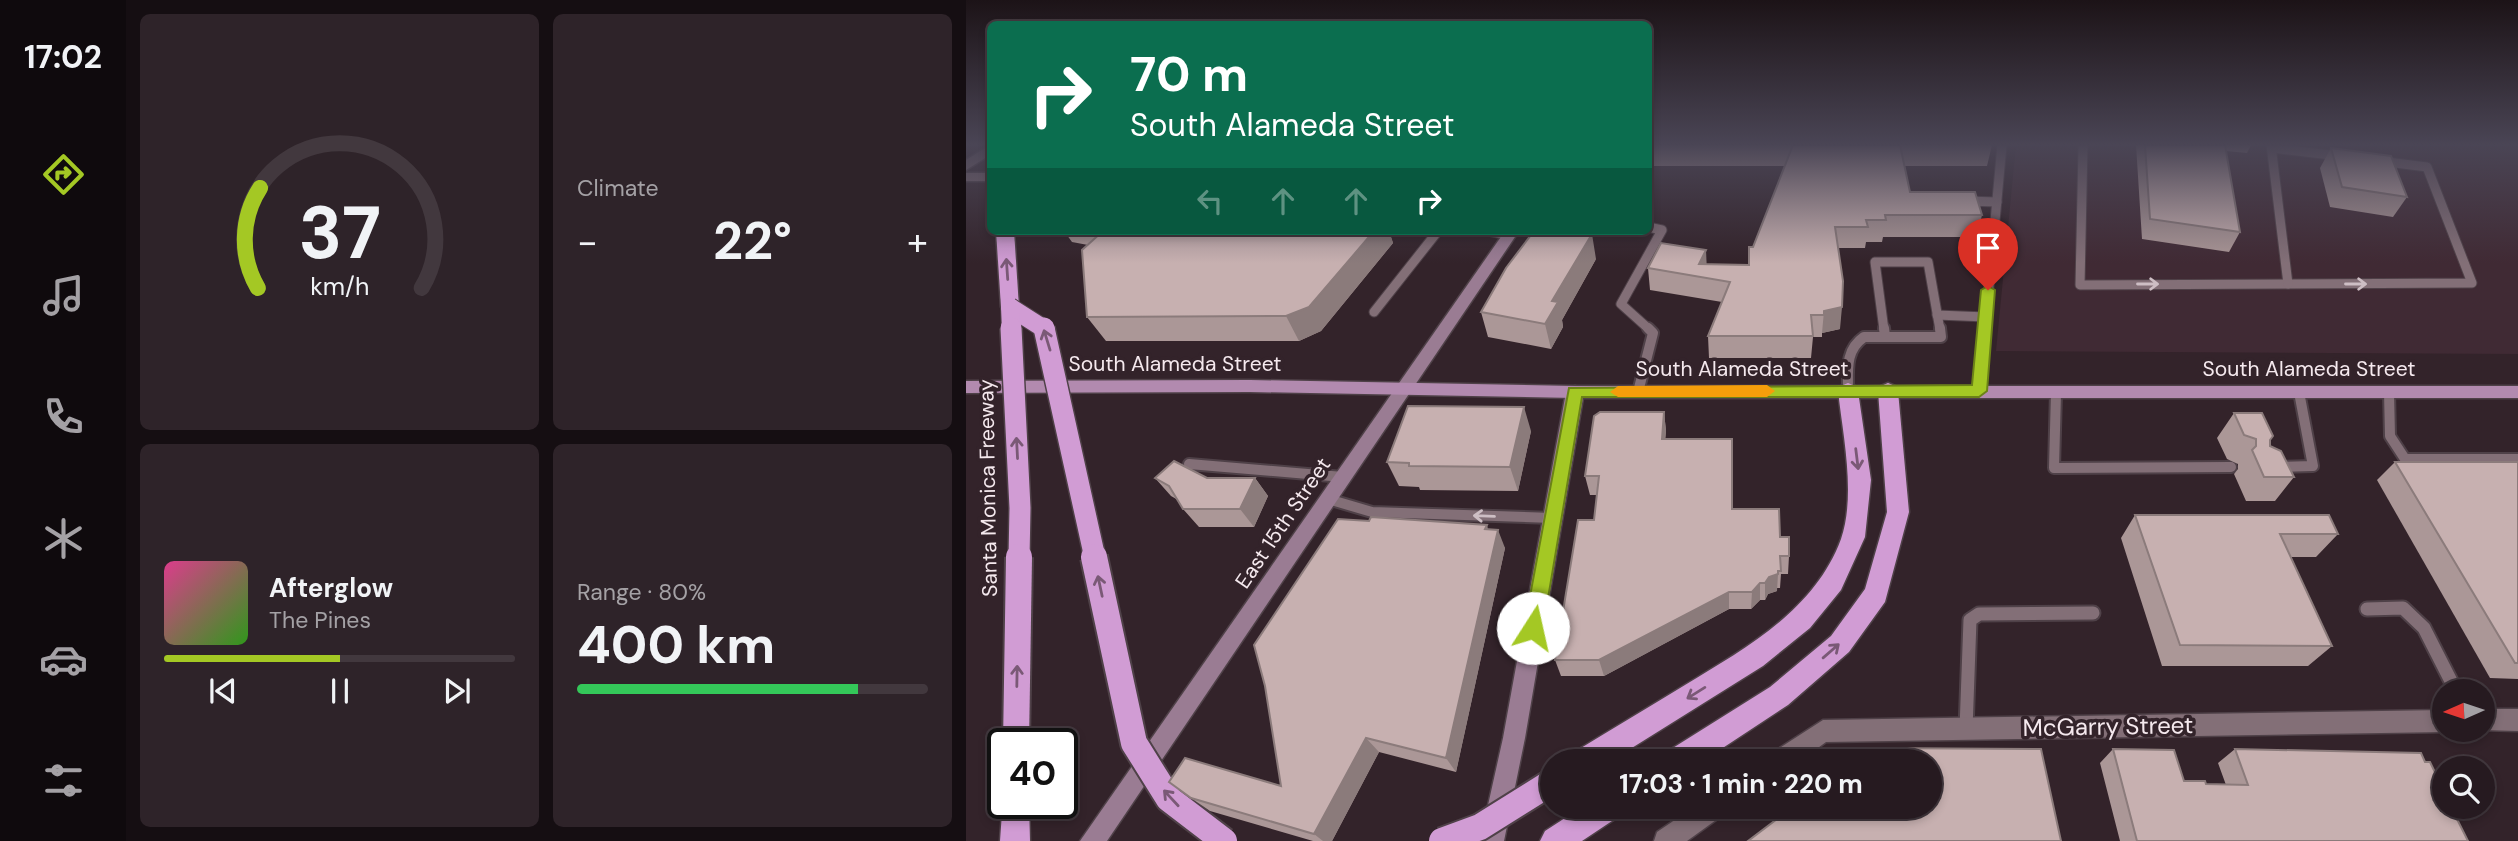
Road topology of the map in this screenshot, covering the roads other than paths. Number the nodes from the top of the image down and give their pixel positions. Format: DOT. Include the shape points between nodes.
graph roads {
  1 [pos="1999,184"];
  2 [pos="2082,184"];
  3 [pos="2276,184"];
  4 [pos="2434,184"];
  5 [pos="1958,201"];
  6 [pos="1997,202"];
  7 [pos="1652,228"];
  8 [pos="1005,235"];
  9 [pos="1435,235"];
  10 [pos="1510,235"];
  11 [pos="2288,284"];
  12 [pos="1010,307"];
  13 [pos="1374,312"];
  14 [pos="1937,316"];
  15 [pos="1986,317"];
  16 [pos="1885,336"];
  17 [pos="966,387"];
  18 [pos="1404,389"];
  19 [pos="1849,391"];
  20 [pos="1888,391"];
  21 [pos="1979,391"];
  22 [pos="1575,392"];
  23 [pos="1638,392"];
  24 [pos="2056,392"];
  25 [pos="2300,392"];
  26 [pos="2389,392"];
  27 [pos="2518,392"];
  28 [pos="2518,459"];
  29 [pos="1189,464"];
  30 [pos="2231,467"];
  31 [pos="2259,467"];
  32 [pos="1343,477"];
  33 [pos="1328,499"];
  34 [pos="1553,518"];
  35 [pos="2367,609"];
  36 [pos="2093,613"];
  37 [pos="2450,679"];
  38 [pos="2432,721"];
  39 [pos="2496,721"];
  40 [pos="2517,722"];
  41 [pos="1016,728"];
  42 [pos="1966,729"];
  43 [pos="1605,749"];
  44 [pos="1697,749"];
  45 [pos="1797,749"];
  46 [pos="1540,790"];
  47 [pos="1015,819"];
  48 [pos="1589,819"];
  49 [pos="1697,819"];
  50 [pos="1015,841"];
  51 [pos="1092,841"];
  52 [pos="1224,841"];
  53 [pos="1442,841"];
  54 [pos="1492,841"];
  55 [pos="1555,841"];
  56 [pos="1665,841"];
  1 -- 6 [label="lane"];
  2 -- 11 [label="lane, one-way" via="2080,285"];
  3 -- 11 [label="lane"];
  11 -- 4 [label="lane, one-way" via="2472,283"];
  5 -- 6 [label="lane"];
  6 -- 15 [label="lane"];
  7 -- 23 [label="lane" via="1662,230 1621,304 1653,333"];
  12 -- 8 [label="highway, Santa Monica Freeway, one-way"];
  9 -- 13 [label="lane"];
  10 -- 18 [label="street, East 15th Street"];
  41 -- 12 [label="highway, Santa Monica Freeway, one-way, bridge" via="1020,508"];
  52 -- 12 [label="highway, one-way, bridge" via="1169,799 1134,743 1046,330"];
  14 -- 15 [label="lane"];
  14 -- 16 [label="lane" via="1941,337"];
  14 -- 16 [label="lane" via="1928,262 1875,262"];
  15 -- 21 [label="lane"];
  16 -- 19 [label="lane" via="1855,341 1848,352"];
  17 -- 18 [label="main road, South Alameda Street"];
  18 -- 22 [label="main road, South Alameda Street"];
  18 -- 32 [label="street, East 15th Street"];
  19 -- 20 [label="main road, South Alameda Street"];
  19 -- 23 [label="main road, South Alameda Street"];
  19 -- 43 [label="highway, one-way" via="1860,481 1853,537 1832,582 1801,620 1754,657"];
  20 -- 21 [label="main road, South Alameda Street"];
  44 -- 20 [label="highway, one-way" via="1779,696 1840,644 1876,594 1898,512"];
  21 -- 24 [label="main road, South Alameda Street"];
  22 -- 23 [label="main road, South Alameda Street"];
  22 -- 34 [label="street"];
  24 -- 25 [label="main road, South Alameda Street"];
  24 -- 30 [label="lane" via="2054,468"];
  25 -- 26 [label="main road, South Alameda Street"];
  25 -- 31 [label="lane" via="2313,466"];
  26 -- 27 [label="main road, South Alameda Street"];
  26 -- 28 [label="lane" via="2390,436 2405,459"];
  29 -- 32 [label="lane"];
  32 -- 33 [label="street, East 15th Street"];
  34 -- 33 [label="lane, one-way" via="1372,512"];
  33 -- 51 [label="street, East 15th Street"];
  34 -- 54 [label="street"];
  35 -- 37 [label="lane" via="2403,608 2424,628"];
  36 -- 42 [label="lane" via="1979,614 1970,620"];
  38 -- 42 [label="street, McGarry Street"];
  39 -- 40 [label="street"];
  42 -- 45 [label="street, McGarry Street" via="1823,731"];
  46 -- 53 [label="highway, bridge" via="1480,827"];
  47 -- 50 [label="highway"];
  48 -- 55 [label="highway"];
  49 -- 56 [label="street"];
}
